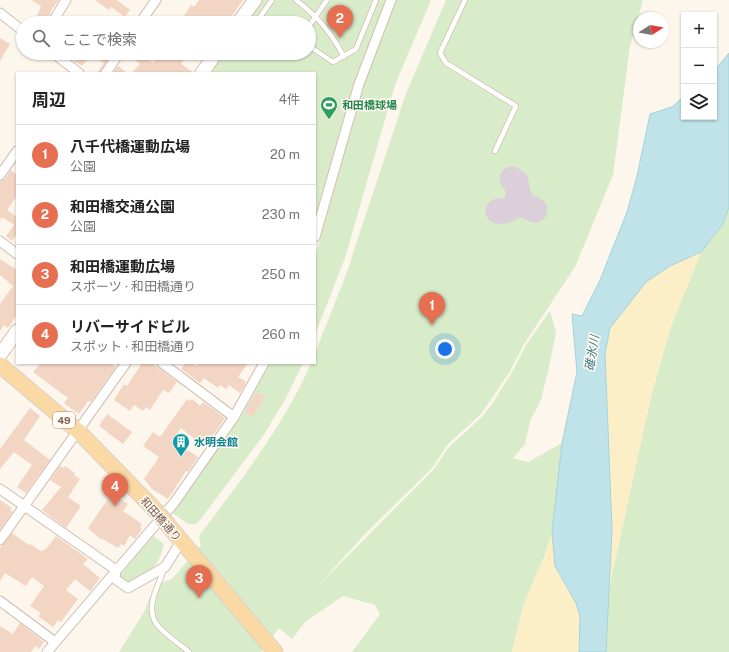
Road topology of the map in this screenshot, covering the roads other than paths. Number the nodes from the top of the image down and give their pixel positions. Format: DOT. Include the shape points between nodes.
graph roads {
  1 [pos="66,0"];
  2 [pos="156,0"];
  3 [pos="254,0"];
  4 [pos="272,0"];
  5 [pos="296,0"];
  6 [pos="327,0"];
  7 [pos="376,0"];
  8 [pos="391,0"];
  9 [pos="465,0"];
  10 [pos="0,13"];
  11 [pos="56,16"];
  12 [pos="145,16"];
  13 [pos="243,16"];
  14 [pos="261,16"];
  15 [pos="316,16"];
  16 [pos="16,26"];
  17 [pos="316,51"];
  18 [pos="344,57"];
  19 [pos="61,60"];
  20 [pos="115,60"];
  21 [pos="211,60"];
  22 [pos="76,72"];
  23 [pos="107,72"];
  24 [pos="203,72"];
  25 [pos="495,151"];
  26 [pos="16,152"];
  27 [pos="0,175"];
  28 [pos="316,234"];
  29 [pos="0,241"];
  30 [pos="16,253"];
  31 [pos="16,332"];
  32 [pos="0,355"];
  33 [pos="125,364"];
  34 [pos="163,364"];
  35 [pos="263,364"];
  36 [pos="0,365"];
  37 [pos="234,417"];
  38 [pos="78,431"];
  39 [pos="0,489"];
  40 [pos="24,506"];
  41 [pos="0,540"];
  42 [pos="184,544"];
  43 [pos="165,567"];
  44 [pos="116,570"];
  45 [pos="0,601"];
  46 [pos="56,642"];
  47 [pos="47,652"];
  48 [pos="189,652"];
  49 [pos="275,652"];
  1 -- 11 [label="street"];
  2 -- 12 [label="street"];
  3 -- 13 [label="street"];
  4 -- 14 [label="lane"];
  5 -- 15 [label="lane"];
  6 -- 15 [label="lane"];
  7 -- 18 [label="lane" via="356,49"];
  8 -- 28 [label="street" via="359,84"];
  9 -- 25 [label="lane" via="440,53 446,63 516,106"];
  10 -- 16 [label="street"];
  15 -- 18 [label="lane"];
  17 -- 18 [label="lane" via="331,62"];
  19 -- 22 [label="street"];
  20 -- 23 [label="street"];
  21 -- 24 [label="street"];
  26 -- 27 [label="street"];
  29 -- 30 [label="street"];
  31 -- 32 [label="street"];
  33 -- 38 [label="street"];
  34 -- 37 [label="street"];
  35 -- 37 [label="street"];
  36 -- 38 [label="main road, 和田橋通り / 49"];
  37 -- 44 [label="street" via="174,503"];
  38 -- 40 [label="street"];
  38 -- 42 [label="main road, 和田橋通り / 49"];
  39 -- 40 [label="street"];
  40 -- 41 [label="street"];
  40 -- 44 [label="street"];
  42 -- 43 [label="street"];
  42 -- 49 [label="main road, 和田橋通り / 49"];
  43 -- 44 [label="street" via="128,588 115,579"];
  43 -- 48 [label="lane" via="152,604 152,612 156,624"];
  44 -- 46 [label="street"];
  45 -- 46 [label="street"];
  46 -- 47 [label="street"];
}
